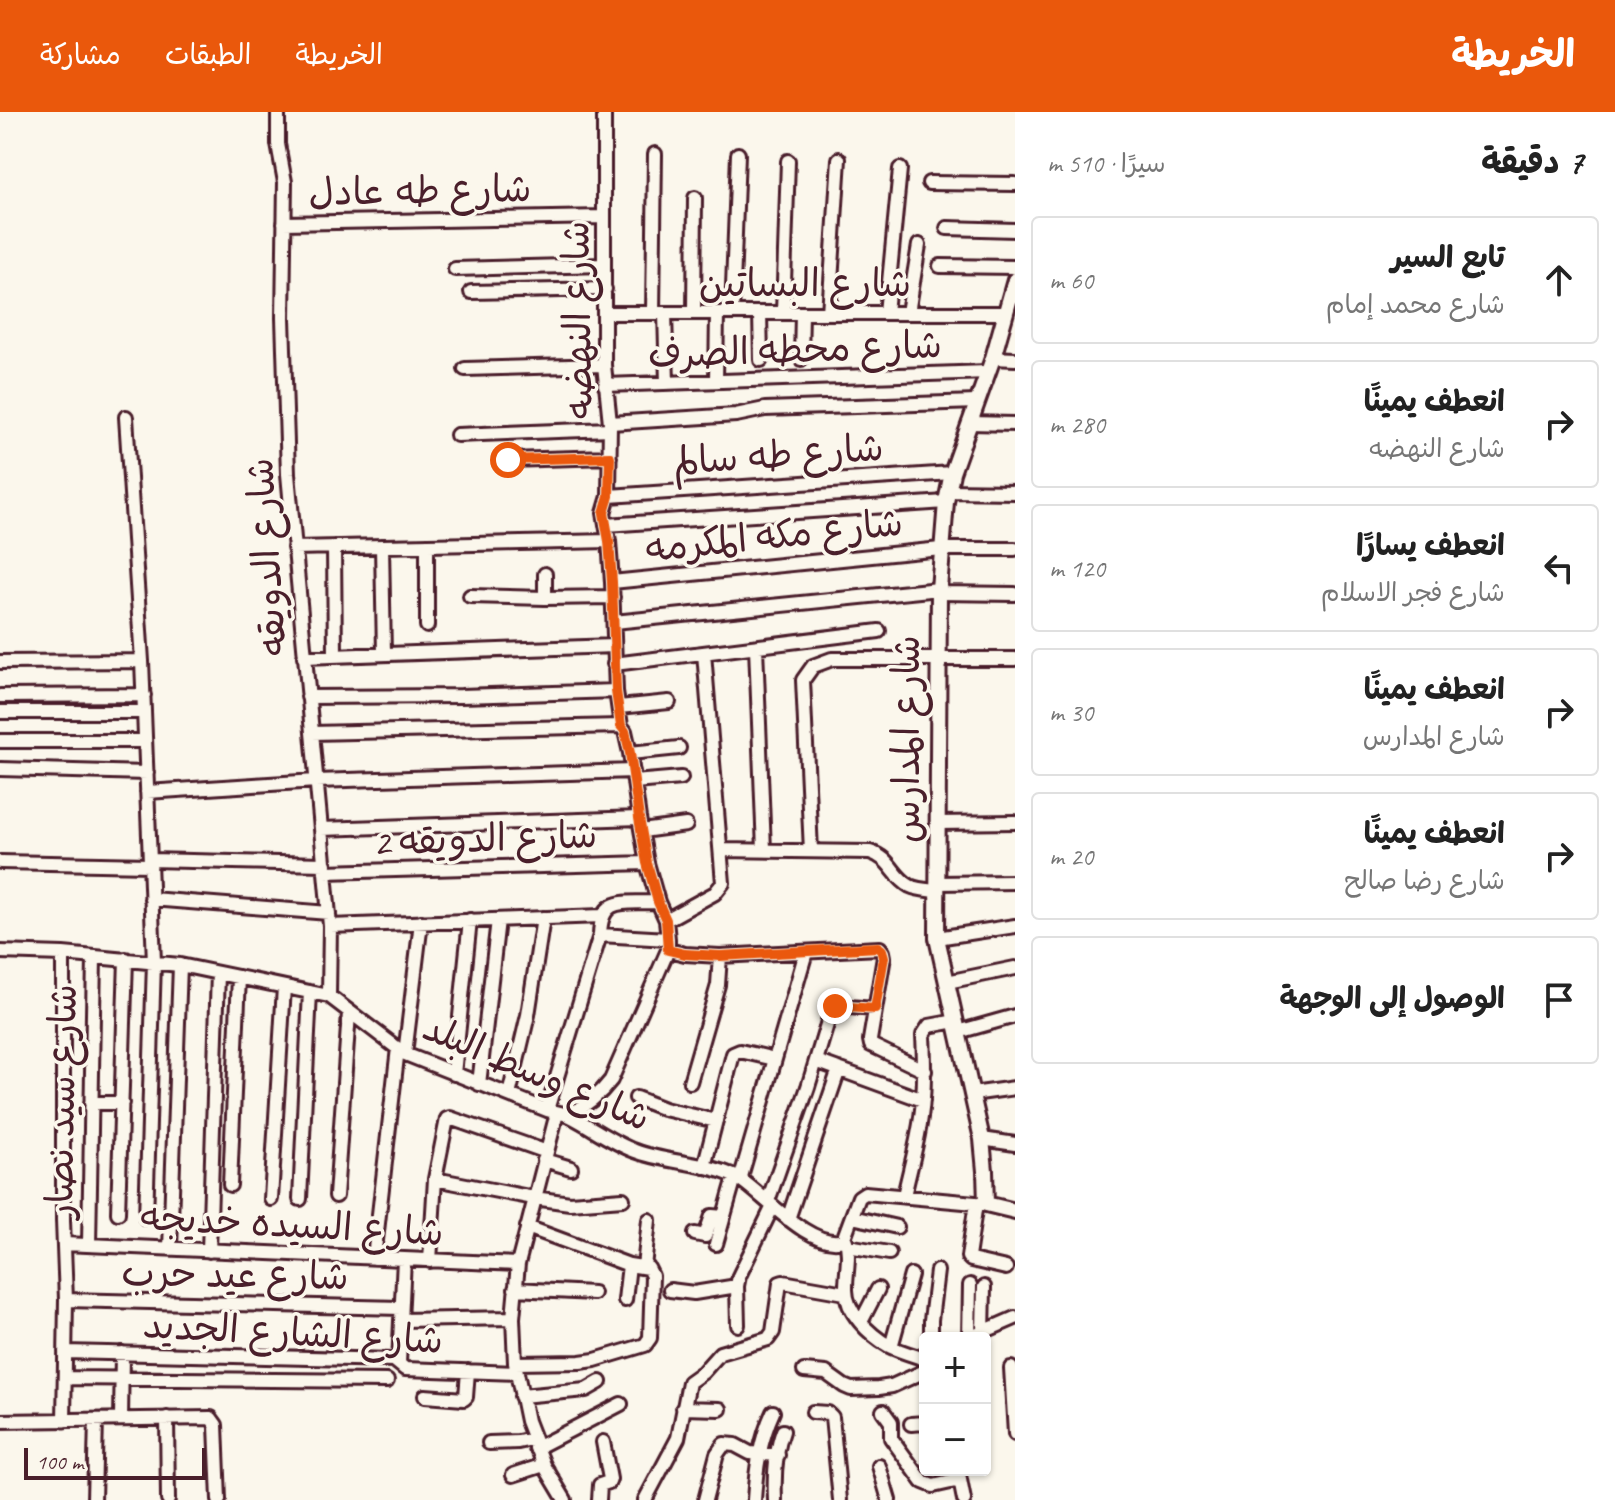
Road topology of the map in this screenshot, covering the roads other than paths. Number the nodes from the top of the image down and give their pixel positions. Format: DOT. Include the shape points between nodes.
graph roads {
  1 [pos="278,112"];
  2 [pos="604,112"];
  3 [pos="655,154"];
  4 [pos="738,154"];
  5 [pos="839,159"];
  6 [pos="788,161"];
  7 [pos="900,169"];
  8 [pos="929,183"];
  9 [pos="1015,184"];
  10 [pos="695,198"];
  11 [pos="604,217"];
  12 [pos="284,223"];
  13 [pos="947,228"];
  14 [pos="1015,230"];
  15 [pos="919,245"];
  16 [pos="604,265"];
  17 [pos="940,266"];
  18 [pos="1015,267"];
  19 [pos="455,269"];
  20 [pos="1015,280"];
  21 [pos="605,289"];
  22 [pos="471,292"];
  23 [pos="605,313"];
  24 [pos="659,313"];
  25 [pos="694,313"];
  26 [pos="717,313"];
  27 [pos="732,313"];
  28 [pos="760,313"];
  29 [pos="783,313"];
  30 [pos="802,313"];
  31 [pos="829,313"];
  32 [pos="886,313"];
  33 [pos="908,313"];
  34 [pos="1005,313"];
  35 [pos="801,359"];
  36 [pos="1015,359"];
  37 [pos="761,360"];
  38 [pos="604,365"];
  39 [pos="991,365"];
  40 [pos="465,369"];
  41 [pos="716,381"];
  42 [pos="667,383"];
  43 [pos="605,385"];
  44 [pos="977,402"];
  45 [pos="126,417"];
  46 [pos="969,423"];
  47 [pos="1015,424"];
  48 [pos="610,426"];
  49 [pos="457,435"];
  50 [pos="610,457"];
  51 [pos="508,460"];
  52 [pos="952,473"];
  53 [pos="1015,492"];
  54 [pos="609,496"];
  55 [pos="947,497"];
  56 [pos="606,525"];
  57 [pos="609,541"];
  58 [pos="427,545"];
  59 [pos="382,546"];
  60 [pos="334,547"];
  61 [pos="294,548"];
  62 [pos="941,549"];
  63 [pos="1015,549"];
  64 [pos="545,574"];
  65 [pos="612,582"];
  66 [pos="939,591"];
  67 [pos="1015,594"];
  68 [pos="470,596"];
  69 [pos="613,597"];
  70 [pos="545,598"];
  71 [pos="614,622"];
  72 [pos="427,626"];
  73 [pos="879,631"];
  74 [pos="614,646"];
  75 [pos="756,647"];
  76 [pos="704,653"];
  77 [pos="384,654"];
  78 [pos="335,656"];
  79 [pos="304,657"];
  80 [pos="938,658"];
  81 [pos="1015,659"];
  82 [pos="142,661"];
  83 [pos="0,662"];
  84 [pos="614,664"];
  85 [pos="616,691"];
  86 [pos="144,695"];
  87 [pos="0,696"];
  88 [pos="308,697"];
  89 [pos="669,702"];
  90 [pos="619,707"];
  91 [pos="0,712"];
  92 [pos="144,712"];
  93 [pos="621,726"];
  94 [pos="312,733"];
  95 [pos="0,741"];
  96 [pos="145,741"];
  97 [pos="679,748"];
  98 [pos="630,753"];
  99 [pos="0,769"];
  100 [pos="147,773"];
  101 [pos="634,776"];
  102 [pos="681,778"];
  103 [pos="316,781"];
  104 [pos="147,792"];
  105 [pos="1015,822"];
  106 [pos="937,823"];
  107 [pos="640,825"];
  108 [pos="686,825"];
  109 [pos="321,829"];
  110 [pos="721,850"];
  111 [pos="764,850"];
  112 [pos="811,851"];
  113 [pos="0,862"];
  114 [pos="150,862"];
  115 [pos="647,863"];
  116 [pos="325,868"];
  117 [pos="1015,882"];
  118 [pos="937,887"];
  119 [pos="151,899"];
  120 [pos="658,902"];
  121 [pos="602,916"];
  122 [pos="543,918"];
  123 [pos="329,919"];
  124 [pos="470,920"];
  125 [pos="498,920"];
  126 [pos="666,920"];
  127 [pos="421,922"];
  128 [pos="1015,926"];
  129 [pos="600,935"];
  130 [pos="937,938"];
  131 [pos="668,944"];
  132 [pos="0,952"];
  133 [pos="806,952"];
  134 [pos="63,954"];
  135 [pos="720,956"];
  136 [pos="94,957"];
  137 [pos="126,959"];
  138 [pos="154,962"];
  139 [pos="180,965"];
  140 [pos="1015,968"];
  141 [pos="218,973"];
  142 [pos="239,977"];
  143 [pos="947,982"];
  144 [pos="284,987"];
  145 [pos="310,992"];
  146 [pos="329,996"];
  147 [pos="875,1009"];
  148 [pos="349,1013"];
  149 [pos="1015,1016"];
  150 [pos="957,1026"];
  151 [pos="401,1051"];
  152 [pos="775,1059"];
  153 [pos="816,1061"];
  154 [pos="839,1069"];
  155 [pos="925,1071"];
  156 [pos="454,1074"];
  157 [pos="690,1082"];
  158 [pos="479,1084"];
  159 [pos="1015,1088"];
  160 [pos="972,1094"];
  161 [pos="509,1095"];
  162 [pos="636,1098"];
  163 [pos="923,1100"];
  164 [pos="91,1103"];
  165 [pos="122,1103"];
  166 [pos="557,1112"];
  167 [pos="716,1121"];
  168 [pos="982,1139"];
  169 [pos="1015,1144"];
  170 [pos="546,1156"];
  171 [pos="704,1167"];
  172 [pos="571,1168"];
  173 [pos="738,1178"];
  174 [pos="435,1179"];
  175 [pos="230,1185"];
  176 [pos="336,1196"];
  177 [pos="904,1196"];
  178 [pos="534,1198"];
  179 [pos="271,1199"];
  180 [pos="300,1199"];
  181 [pos="623,1199"];
  182 [pos="770,1204"];
  183 [pos="981,1204"];
  184 [pos="1015,1211"];
  185 [pos="118,1213"];
  186 [pos="724,1217"];
  187 [pos="852,1217"];
  188 [pos="146,1218"];
  189 [pos="788,1219"];
  190 [pos="527,1227"];
  191 [pos="897,1227"];
  192 [pos="633,1228"];
  193 [pos="695,1234"];
  194 [pos="846,1242"];
  195 [pos="64,1244"];
  196 [pos="716,1244"];
  197 [pos="89,1245"];
  198 [pos="170,1249"];
  199 [pos="209,1251"];
  200 [pos="889,1253"];
  201 [pos="374,1258"];
  202 [pos="404,1259"];
  203 [pos="430,1261"];
  204 [pos="518,1264"];
  205 [pos="629,1265"];
  206 [pos="644,1267"];
  207 [pos="1006,1268"];
  208 [pos="937,1271"];
  209 [pos="911,1275"];
  210 [pos="970,1285"];
  211 [pos="737,1286"];
  212 [pos="984,1287"];
  213 [pos="515,1289"];
  214 [pos="878,1289"];
  215 [pos="670,1290"];
  216 [pos="593,1293"];
  217 [pos="845,1293"];
  218 [pos="66,1300"];
  219 [pos="625,1300"];
  220 [pos="401,1314"];
  221 [pos="513,1318"];
  222 [pos="1015,1318"];
  223 [pos="861,1322"];
  224 [pos="738,1325"];
  225 [pos="931,1332"];
  226 [pos="969,1332"];
  227 [pos="983,1332"];
  228 [pos="985,1332"];
  229 [pos="891,1347"];
  230 [pos="919,1350"];
  231 [pos="65,1352"];
  232 [pos="122,1353"];
  233 [pos="905,1353"];
  234 [pos="919,1357"];
  235 [pos="399,1363"];
  236 [pos="516,1368"];
  237 [pos="468,1371"];
  238 [pos="804,1371"];
  239 [pos="919,1374"];
  240 [pos="1012,1375"];
  241 [pos="122,1377"];
  242 [pos="65,1378"];
  243 [pos="387,1381"];
  244 [pos="600,1382"];
  245 [pos="425,1396"];
  246 [pos="521,1396"];
  247 [pos="621,1404"];
  248 [pos="683,1408"];
  249 [pos="720,1409"];
  250 [pos="883,1411"];
  251 [pos="773,1412"];
  252 [pos="813,1412"];
  253 [pos="167,1418"];
  254 [pos="121,1419"];
  255 [pos="96,1420"];
  256 [pos="0,1421"];
  257 [pos="64,1421"];
  258 [pos="919,1423"];
  259 [pos="911,1424"];
  260 [pos="783,1431"];
  261 [pos="1015,1434"];
  262 [pos="603,1442"];
  263 [pos="489,1443"];
  264 [pos="534,1443"];
  265 [pos="759,1454"];
  266 [pos="778,1455"];
  267 [pos="544,1465"];
  268 [pos="879,1466"];
  269 [pos="513,1475"];
  270 [pos="957,1476"];
  271 [pos="959,1476"];
  272 [pos="94,1500"];
  273 [pos="168,1500"];
  274 [pos="219,1500"];
  275 [pos="565,1500"];
  276 [pos="599,1500"];
  277 [pos="645,1500"];
  278 [pos="705,1500"];
  279 [pos="754,1500"];
  280 [pos="775,1500"];
  281 [pos="840,1500"];
  282 [pos="889,1500"];
  283 [pos="964,1500"];
  1 -- 12 [label="street, شارع الدويقه"];
  2 -- 11 [label="street, شارع النهضه"];
  3 -- 24 [label="street"];
  4 -- 27 [label="street"];
  5 -- 31 [label="street"];
  6 -- 29 [label="street"];
  7 -- 32 [label="street"];
  8 -- 9 [label="street"];
  10 -- 25 [label="street"];
  11 -- 12 [label="street, شارع طه عادل"];
  11 -- 16 [label="street, شارع النهضه"];
  12 -- 61 [label="street, شارع الدويقه"];
  13 -- 14 [label="street"];
  15 -- 33 [label="street"];
  16 -- 19 [label="street"];
  16 -- 21 [label="street, شارع النهضه"];
  17 -- 18 [label="street"];
  20 -- 34 [label="street, شارع المدارس"];
  21 -- 22 [label="street"];
  21 -- 23 [label="street, شارع النهضه"];
  23 -- 24 [label="street, شارع البساتين"];
  23 -- 38 [label="street, شارع النهضه"];
  24 -- 25 [label="street, شارع البساتين"];
  24 -- 42 [label="street"];
  25 -- 26 [label="street, شارع البساتين"];
  26 -- 27 [label="street, شارع البساتين"];
  26 -- 41 [label="street"];
  27 -- 28 [label="street, شارع البساتين"];
  28 -- 29 [label="street, شارع البساتين"];
  28 -- 37 [label="street"];
  29 -- 30 [label="street, شارع البساتين"];
  30 -- 31 [label="street, شارع البساتين"];
  30 -- 35 [label="street"];
  31 -- 32 [label="street, شارع البساتين"];
  32 -- 33 [label="street, شارع البساتين"];
  33 -- 34 [label="street, شارع البساتين"];
  34 -- 39 [label="street, شارع المدارس"];
  36 -- 39 [label="street, شارع محطه الصرف"];
  38 -- 40 [label="street"];
  38 -- 43 [label="street, شارع النهضه"];
  39 -- 41 [label="street, شارع محطه الصرف"];
  39 -- 44 [label="street, شارع المدارس"];
  41 -- 42 [label="street, شارع محطه الصرف"];
  42 -- 43 [label="street, شارع محطه الصرف"];
  43 -- 48 [label="street, شارع النهضه"];
  44 -- 46 [label="street, شارع المدارس"];
  44 -- 48 [label="street" via="765,409"];
  45 -- 82 [label="street"];
  46 -- 47 [label="street"];
  46 -- 52 [label="street, شارع المدارس"];
  48 -- 49 [label="street"];
  48 -- 50 [label="street, شارع النهضه"];
  50 -- 51 [label="street"];
  50 -- 54 [label="street, شارع النهضه"];
  52 -- 54 [label="street, شارع طه سالم"];
  52 -- 55 [label="street, شارع المدارس"];
  53 -- 55 [label="street"];
  54 -- 56 [label="street, شارع النهضه"];
  55 -- 56 [label="street"];
  55 -- 62 [label="street, شارع المدارس"];
  56 -- 57 [label="street, شارع النهضه"];
  57 -- 58 [label="street"];
  57 -- 65 [label="street, شارع النهضه"];
  58 -- 59 [label="street"];
  58 -- 72 [label="street"];
  59 -- 60 [label="street"];
  59 -- 77 [label="street"];
  60 -- 61 [label="street"];
  60 -- 78 [label="street"];
  61 -- 79 [label="street, شارع الدويقه"];
  62 -- 63 [label="street, شارع مكه المكرمه"];
  62 -- 65 [label="street, شارع مكه المكرمه"];
  62 -- 66 [label="street, شارع المدارس"];
  64 -- 70 [label="street"];
  65 -- 69 [label="street, شارع النهضه"];
  66 -- 67 [label="street"];
  66 -- 71 [label="street"];
  66 -- 80 [label="street, شارع المدارس"];
  68 -- 70 [label="street"];
  69 -- 70 [label="street"];
  69 -- 71 [label="street, شارع النهضه"];
  71 -- 74 [label="street, شارع النهضه"];
  73 -- 75 [label="street"];
  74 -- 77 [label="street"];
  74 -- 84 [label="street, شارع النهضه"];
  75 -- 76 [label="street"];
  75 -- 111 [label="street"];
  76 -- 84 [label="street"];
  76 -- 110 [label="street"];
  77 -- 78 [label="street"];
  78 -- 79 [label="street"];
  79 -- 88 [label="street, شارع الدويقه"];
  80 -- 81 [label="street"];
  80 -- 106 [label="street, شارع المدارس"];
  80 -- 112 [label="street" via="832,659 813,666 803,680"];
  82 -- 83 [label="street"];
  82 -- 86 [label="street"];
  84 -- 85 [label="street, شارع النهضه"];
  85 -- 88 [label="street"];
  85 -- 90 [label="street, شارع النهضه"];
  86 -- 87 [label="street"];
  86 -- 92 [label="street"];
  88 -- 94 [label="street, شارع الدويقه"];
  89 -- 90 [label="street"];
  90 -- 93 [label="street, شارع النهضه"];
  91 -- 92 [label="street"];
  92 -- 96 [label="street"];
  93 -- 94 [label="street"];
  93 -- 98 [label="street, شارع النهضه"];
  94 -- 103 [label="street, شارع الدويقه"];
  95 -- 96 [label="street"];
  96 -- 100 [label="street"];
  97 -- 98 [label="street"];
  98 -- 101 [label="street, شارع النهضه"];
  99 -- 100 [label="street"];
  100 -- 104 [label="street"];
  101 -- 102 [label="street"];
  101 -- 103 [label="street"];
  101 -- 107 [label="street, شارع النهضه"];
  103 -- 104 [label="street"];
  103 -- 109 [label="street, شارع الدويقه"];
  104 -- 114 [label="street"];
  105 -- 106 [label="street"];
  106 -- 118 [label="street, شارع المدارس"];
  107 -- 108 [label="street"];
  107 -- 109 [label="street"];
  107 -- 115 [label="street, شارع النهضه"];
  109 -- 116 [label="street, شارع الدويقه"];
  110 -- 111 [label="street"];
  110 -- 126 [label="street" via="724,878 718,891"];
  111 -- 112 [label="street"];
  112 -- 118 [label="street" via="879,854 912,887"];
  113 -- 114 [label="street, شارع الدويقه 2"];
  114 -- 116 [label="street, شارع الدويقه 2"];
  114 -- 119 [label="street"];
  115 -- 116 [label="street, شارع الدويقه 2"];
  115 -- 120 [label="street, شارع النهضه"];
  116 -- 123 [label="street, شارع الدويقه"];
  117 -- 118 [label="street"];
  118 -- 130 [label="street, شارع المدارس"];
  119 -- 123 [label="street"];
  119 -- 138 [label="street"];
  120 -- 121 [label="street" via="614,904"];
  120 -- 126 [label="street, شارع النهضه"];
  121 -- 122 [label="street"];
  121 -- 129 [label="street"];
  122 -- 125 [label="street"];
  122 -- 161 [label="street"];
  123 -- 127 [label="street"];
  123 -- 146 [label="street, شارع الدويقه"];
  124 -- 125 [label="street"];
  124 -- 127 [label="street"];
  124 -- 156 [label="street"];
  125 -- 158 [label="street"];
  126 -- 131 [label="street, شارع النهضه"];
  127 -- 151 [label="street"];
  128 -- 130 [label="street"];
  129 -- 131 [label="street"];
  129 -- 166 [label="street"];
  130 -- 143 [label="street, شارع المدارس"];
  131 -- 135 [label="street" via="685,954"];
  131 -- 166 [label="street" via="611,1080 585,1107"];
  132 -- 134 [label="street, شارع وسط البلد"];
  133 -- 135 [label="street"];
  133 -- 147 [label="street" via="882,950"];
  133 -- 152 [label="street"];
  134 -- 136 [label="street, شارع وسط البلد"];
  134 -- 195 [label="street"];
  135 -- 157 [label="street" via="718,985"];
  136 -- 137 [label="street, شارع وسط البلد"];
  136 -- 164 [label="street, شارع سيد نصار"];
  137 -- 138 [label="street, شارع وسط البلد"];
  137 -- 165 [label="street"];
  138 -- 139 [label="street, شارع وسط البلد"];
  138 -- 188 [label="street"];
  139 -- 141 [label="street, شارع وسط البلد"];
  139 -- 198 [label="street"];
  140 -- 143 [label="street"];
  141 -- 142 [label="street, شارع وسط البلد"];
  141 -- 199 [label="street"];
  142 -- 144 [label="street, شارع وسط البلد"];
  142 -- 175 [label="street"];
  143 -- 150 [label="street, شارع المدارس"];
  144 -- 145 [label="street, شارع وسط البلد"];
  144 -- 179 [label="street"];
  145 -- 146 [label="street, شارع وسط البلد"];
  145 -- 180 [label="street"];
  146 -- 148 [label="street, شارع وسط البلد"];
  147 -- 153 [label="street" via="833,1007"];
  147 -- 155 [label="street" via="871,1045"];
  148 -- 151 [label="street, شارع وسط البلد"];
  148 -- 176 [label="street"];
  149 -- 150 [label="street"];
  150 -- 155 [label="street" via="925,1029"];
  150 -- 160 [label="street, شارع المدارس"];
  151 -- 156 [label="street, شارع وسط البلد"];
  151 -- 201 [label="street"];
  152 -- 167 [label="street" via="734,1053"];
  152 -- 173 [label="street"];
  153 -- 154 [label="street"];
  153 -- 182 [label="street"];
  154 -- 163 [label="street"];
  154 -- 189 [label="street"];
  155 -- 163 [label="street"];
  156 -- 158 [label="street, شارع وسط البلد"];
  158 -- 161 [label="street, شارع وسط البلد"];
  159 -- 160 [label="street"];
  160 -- 168 [label="street, شارع المدارس"];
  161 -- 166 [label="street, شارع وسط البلد"];
  162 -- 167 [label="street"];
  163 -- 177 [label="street"];
  164 -- 165 [label="street"];
  164 -- 197 [label="street, شارع سيد نصار"];
  165 -- 185 [label="street"];
  166 -- 170 [label="street"];
  166 -- 171 [label="street, شارع وسط البلد" via="635,1151"];
  167 -- 171 [label="street"];
  168 -- 169 [label="street"];
  168 -- 183 [label="street, شارع المدارس"];
  170 -- 172 [label="street"];
  170 -- 174 [label="street" via="448,1119"];
  170 -- 178 [label="street"];
  171 -- 173 [label="street, شارع وسط البلد"];
  173 -- 182 [label="street, شارع وسط البلد"];
  173 -- 186 [label="street"];
  174 -- 178 [label="street"];
  174 -- 203 [label="street"];
  177 -- 183 [label="street"];
  177 -- 187 [label="street" via="865,1193"];
  178 -- 181 [label="street" via="570,1203"];
  178 -- 190 [label="street"];
  182 -- 189 [label="street, شارع وسط البلد"];
  182 -- 211 [label="street"];
  183 -- 184 [label="street"];
  183 -- 207 [label="street" via="968,1257"];
  186 -- 193 [label="street" via="712,1216 705,1236"];
  186 -- 196 [label="street"];
  187 -- 191 [label="street"];
  187 -- 194 [label="street"];
  189 -- 194 [label="street, شارع وسط البلد" via="822,1238"];
  190 -- 204 [label="street"];
  190 -- 205 [label="street"];
  192 -- 206 [label="street" via="648,1226"];
  194 -- 200 [label="street, شارع وسط البلد"];
  194 -- 217 [label="street"];
  195 -- 197 [label="street, شارع السيده خديجه"];
  195 -- 218 [label="street"];
  197 -- 198 [label="street, شارع السيده خديجه"];
  198 -- 199 [label="street, شارع السيده خديجه"];
  199 -- 201 [label="street, شارع السيده خديجه"];
  201 -- 202 [label="street, شارع السيده خديجه"];
  202 -- 203 [label="street, شارع السيده خديجه"];
  202 -- 220 [label="street"];
  203 -- 204 [label="street, شارع السيده خديجه"];
  204 -- 213 [label="street"];
  205 -- 206 [label="street"];
  205 -- 219 [label="street"];
  206 -- 236 [label="street, شارع الشارع الجديد" via="652,1276 650,1338 645,1345 595,1360"];
  208 -- 225 [label="street"];
  209 -- 229 [label="street"];
  210 -- 226 [label="street"];
  211 -- 215 [label="street" via="694,1293"];
  211 -- 224 [label="street"];
  212 -- 227 [label="street"];
  213 -- 216 [label="street"];
  213 -- 221 [label="street"];
  214 -- 223 [label="street"];
  217 -- 223 [label="street"];
  217 -- 248 [label="street" via="780,1283 772,1335 716,1356 689,1382"];
  218 -- 220 [label="street, شارع عيد حرب"];
  218 -- 231 [label="street"];
  220 -- 221 [label="street, شارع عيد حرب"];
  220 -- 235 [label="street"];
  221 -- 236 [label="street"];
  222 -- 228 [label="street"];
  223 -- 229 [label="street"];
  229 -- 233 [label="street"];
  230 -- 233 [label="street"];
  231 -- 232 [label="street, شارع الشارع الجديد"];
  231 -- 242 [label="street"];
  232 -- 235 [label="street, شارع الشارع الجديد"];
  232 -- 241 [label="street"];
  233 -- 234 [label="street"];
  235 -- 237 [label="street, شارع الشارع الجديد" via="405,1369"];
  236 -- 237 [label="street, شارع الشارع الجديد"];
  236 -- 246 [label="street"];
  237 -- 245 [label="street" via="464,1399"];
  238 -- 239 [label="street" via="826,1373 851,1389 892,1386"];
  240 -- 261 [label="street"];
  241 -- 242 [label="street"];
  241 -- 243 [label="street"];
  241 -- 254 [label="street"];
  242 -- 257 [label="street"];
  244 -- 246 [label="street" via="586,1390"];
  246 -- 264 [label="street"];
  247 -- 264 [label="street"];
  248 -- 249 [label="street"];
  248 -- 277 [label="street" via="678,1438"];
  250 -- 270 [label="street" via="891,1422 891,1438 923,1482 933,1486"];
  251 -- 265 [label="street"];
  252 -- 281 [label="street" via="832,1417"];
  253 -- 254 [label="street"];
  253 -- 273 [label="street"];
  253 -- 274 [label="street" via="213,1419"];
  254 -- 255 [label="street"];
  255 -- 257 [label="street"];
  255 -- 272 [label="street"];
  256 -- 257 [label="street"];
  258 -- 259 [label="street"];
  260 -- 266 [label="street"];
  262 -- 276 [label="street" via="610,1479 600,1485"];
  263 -- 264 [label="street"];
  264 -- 267 [label="street"];
  265 -- 266 [label="street"];
  265 -- 278 [label="street" via="724,1444"];
  265 -- 279 [label="street"];
  266 -- 280 [label="street"];
  267 -- 269 [label="street"];
  267 -- 275 [label="street"];
  268 -- 282 [label="street"];
  271 -- 283 [label="street"];
}
